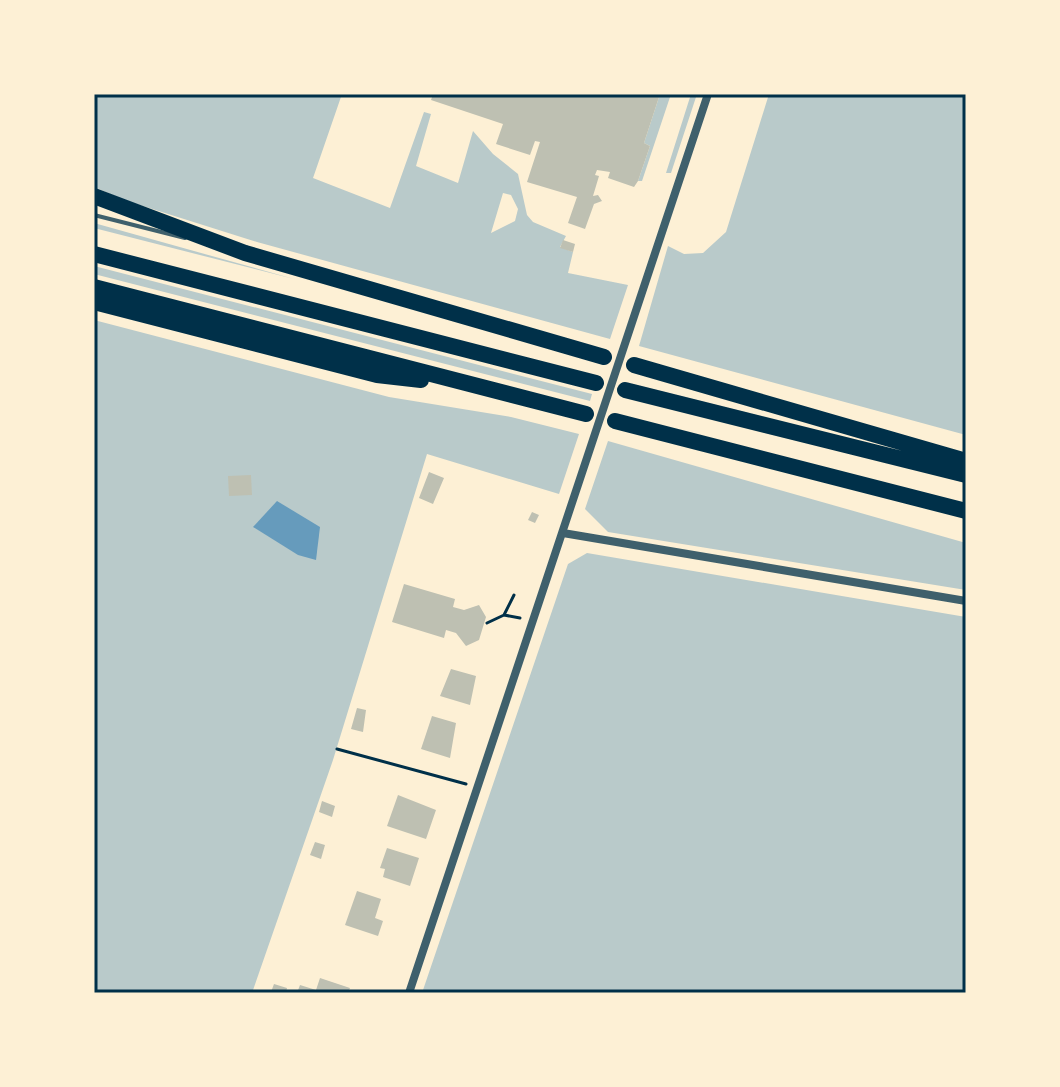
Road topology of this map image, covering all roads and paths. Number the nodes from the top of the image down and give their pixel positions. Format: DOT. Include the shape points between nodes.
graph roads {
  1 [pos="708,94"];
  2 [pos="94,196"];
  3 [pos="94,215"];
  4 [pos="245,253"];
  5 [pos="94,254"];
  6 [pos="94,287"];
  7 [pos="94,302"];
  8 [pos="604,357"];
  9 [pos="634,365"];
  10 [pos="596,383"];
  11 [pos="475,385"];
  12 [pos="625,390"];
  13 [pos="586,414"];
  14 [pos="615,421"];
  15 [pos="966,461"];
  16 [pos="966,475"];
  17 [pos="966,511"];
  18 [pos="563,533"];
  19 [pos="514,595"];
  20 [pos="966,601"];
  21 [pos="487,623"];
  22 [pos="337,749"];
  23 [pos="478,787"];
  24 [pos="409,993"];
  1 -- 18 [label="street"];
  2 -- 4 [label="highway"];
  3 -- 4 [label="lane"];
  4 -- 8 [label="highway"];
  5 -- 10 [label="highway"];
  6 -- 11 [label="highway"];
  7 -- 11 [label="highway" via="377,375"];
  9 -- 15 [label="highway"];
  11 -- 13 [label="highway"];
  12 -- 16 [label="highway"];
  14 -- 17 [label="highway"];
  18 -- 20 [label="street"];
  18 -- 23 [label="street"];
  19 -- 21 [label="path" via="504,615"];
  22 -- 23 [label="path"];
  23 -- 24 [label="street"];
}
